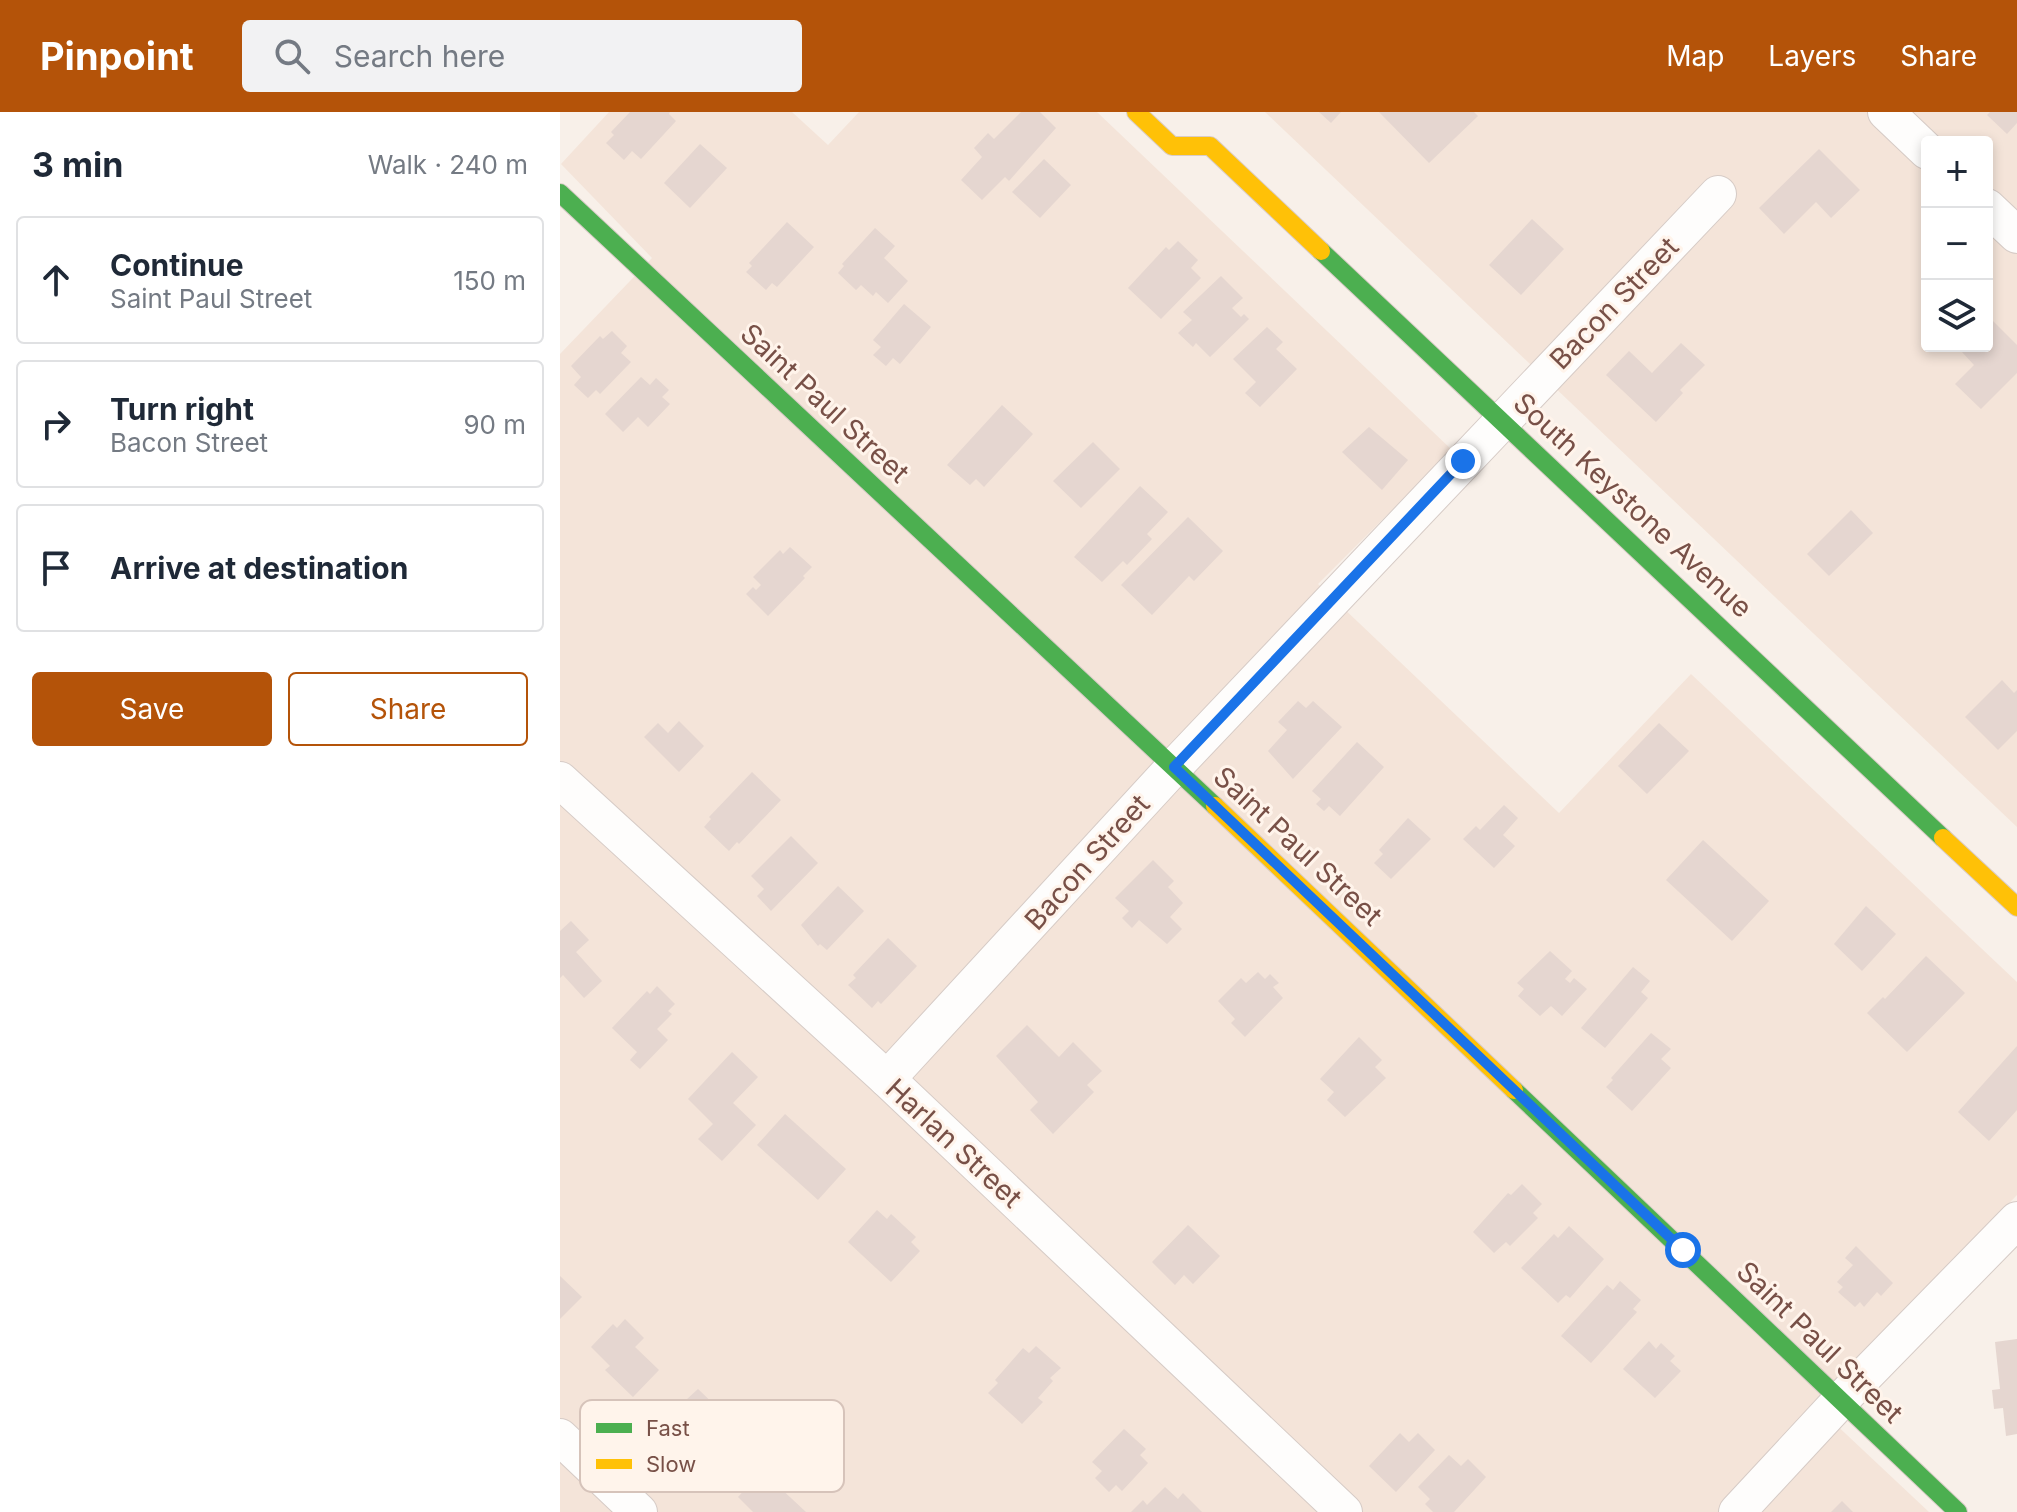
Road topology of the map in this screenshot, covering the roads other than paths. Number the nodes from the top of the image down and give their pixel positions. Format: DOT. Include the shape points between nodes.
graph roads {
  1 [pos="1136,112"];
  2 [pos="1886,112"];
  3 [pos="1210,123"];
  4 [pos="1921,145"];
  5 [pos="1210,146"];
  6 [pos="560,193"];
  7 [pos="1718,194"];
  8 [pos="1988,208"];
  9 [pos="2017,235"];
  10 [pos="1502,421"];
  11 [pos="1174,767"];
  12 [pos="560,780"];
  13 [pos="2017,907"];
  14 [pos="887,1079"];
  15 [pos="2017,1220"];
  16 [pos="1840,1401"];
  17 [pos="560,1437"];
  18 [pos="580,1456"];
  19 [pos="618,1492"];
  20 [pos="639,1512"];
  21 [pos="1344,1512"];
  22 [pos="1737,1512"];
  23 [pos="1958,1512"];
  1 -- 5 [label="street" via="1172,146"];
  2 -- 4 [label="street"];
  3 -- 5 [label="street"];
  5 -- 10 [label="street, South Keystone Avenue"];
  6 -- 11 [label="street, Saint Paul Street"];
  7 -- 10 [label="street, Bacon Street"];
  8 -- 9 [label="street"];
  10 -- 11 [label="street, Bacon Street"];
  10 -- 13 [label="street, South Keystone Avenue"];
  11 -- 14 [label="street, Bacon Street"];
  11 -- 16 [label="street, Saint Paul Street"];
  12 -- 14 [label="street, Harlan Street"];
  14 -- 21 [label="street, Harlan Street"];
  15 -- 16 [label="street"];
  16 -- 22 [label="street"];
  16 -- 23 [label="street, Saint Paul Street"];
  17 -- 18 [label="street"];
  19 -- 20 [label="street"];
}
